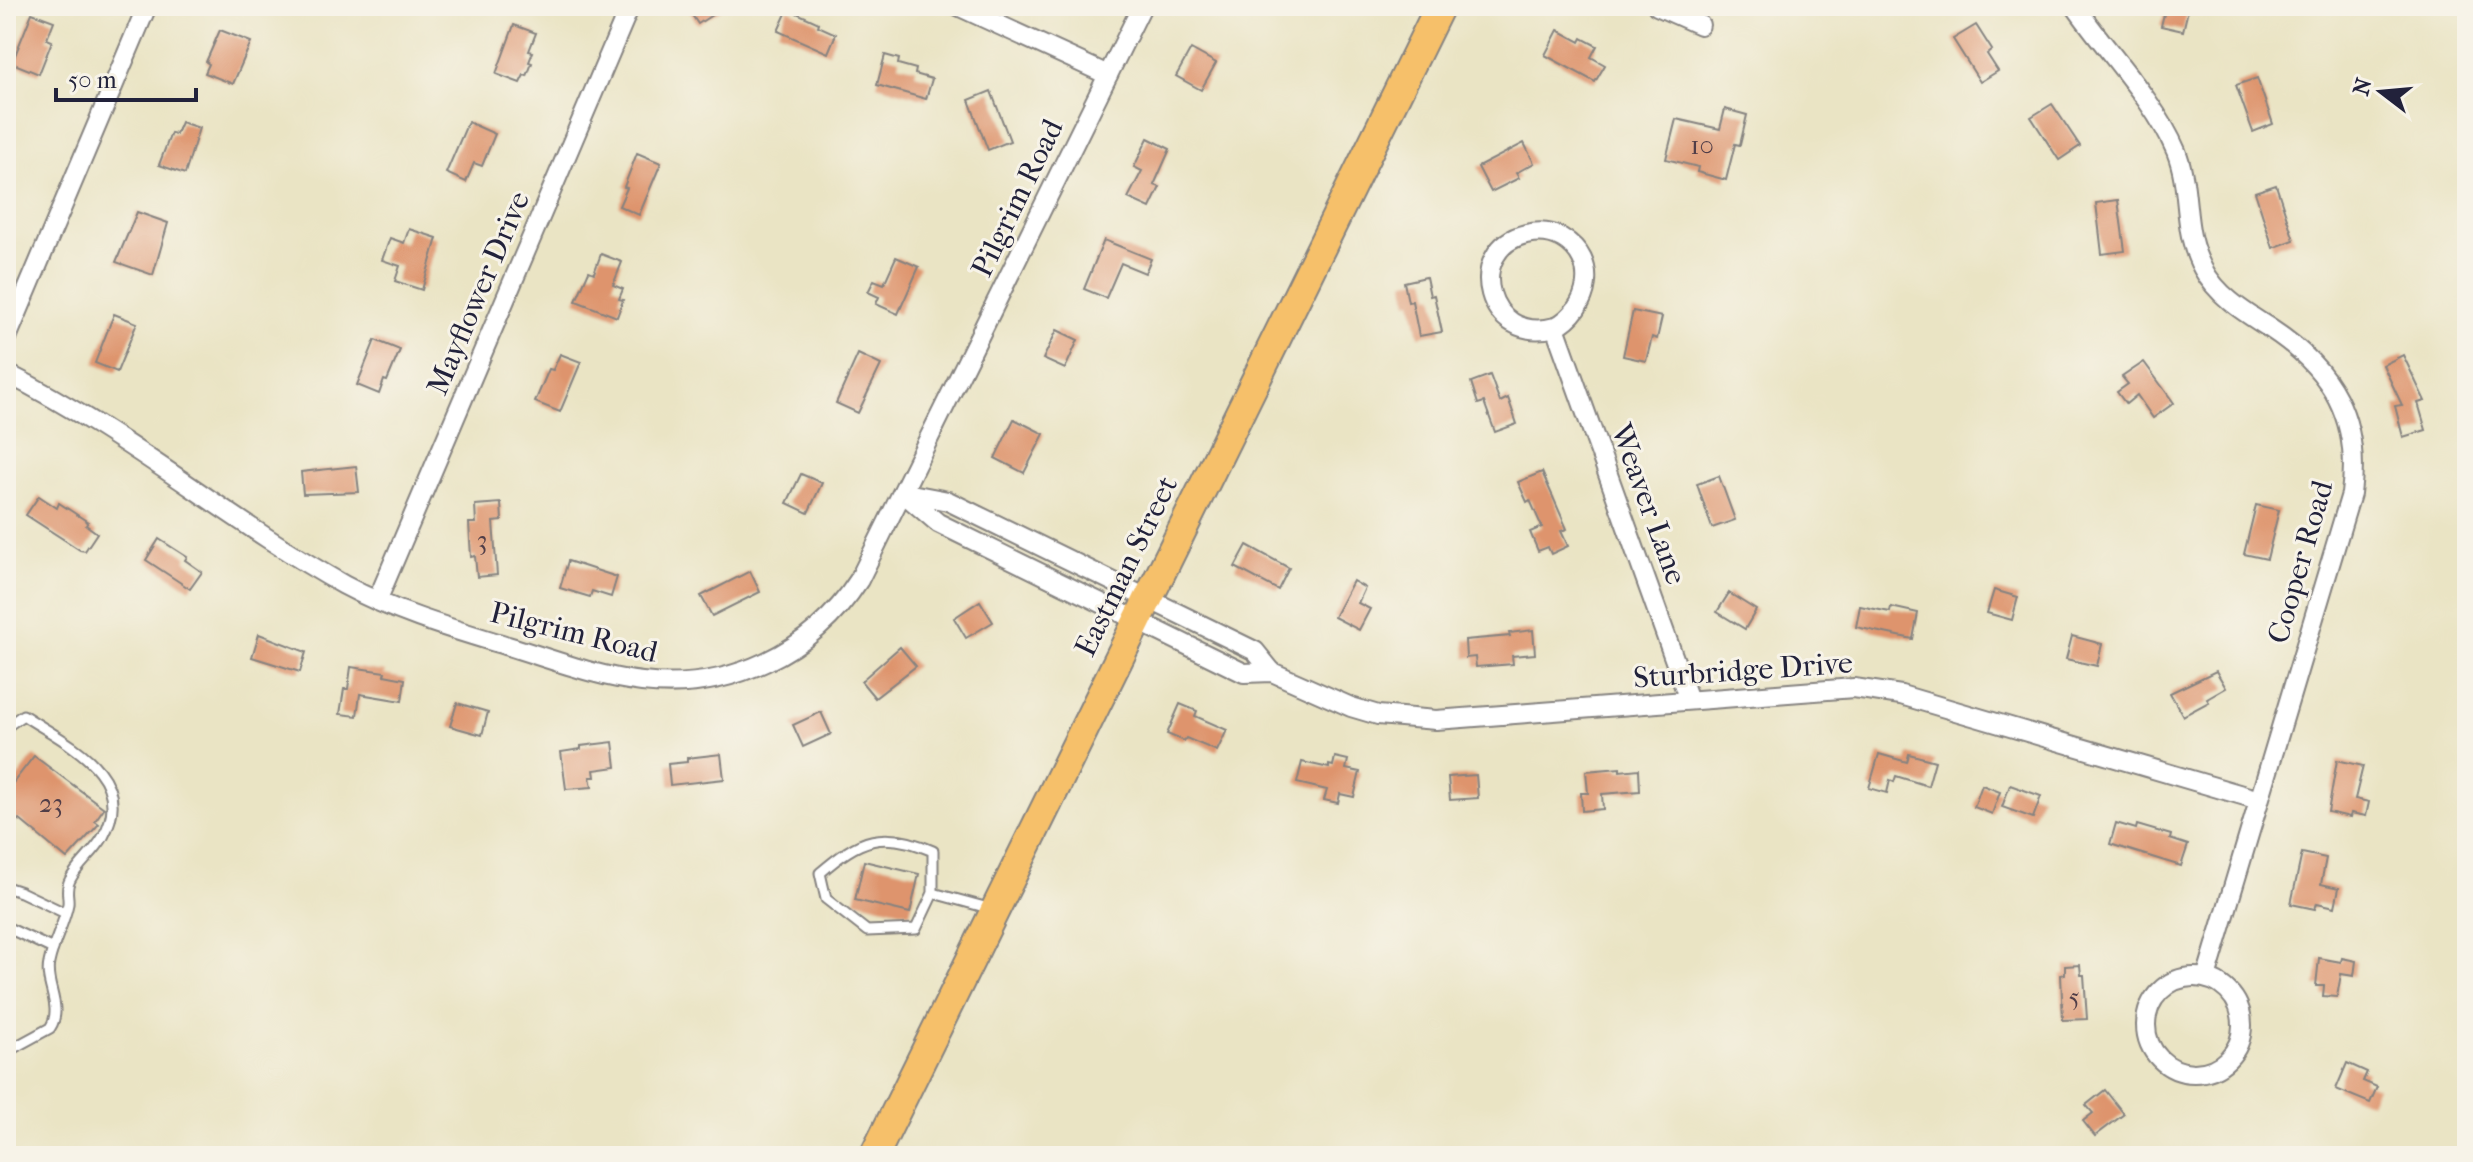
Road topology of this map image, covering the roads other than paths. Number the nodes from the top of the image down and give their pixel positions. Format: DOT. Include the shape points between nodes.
graph roads {
  1 [pos="147,6"];
  2 [pos="630,6"];
  3 [pos="958,6"];
  4 [pos="1142,6"];
  5 [pos="1440,6"];
  6 [pos="1657,6"];
  7 [pos="2075,6"];
  8 [pos="1700,25"];
  9 [pos="1108,75"];
  10 [pos="1555,327"];
  11 [pos="6,340"];
  12 [pos="6,373"];
  13 [pos="903,493"];
  14 [pos="377,601"];
  15 [pos="1142,610"];
  16 [pos="1689,700"];
  17 [pos="6,727"];
  18 [pos="2259,800"];
  19 [pos="6,887"];
  20 [pos="933,893"];
  21 [pos="995,910"];
  22 [pos="65,913"];
  23 [pos="6,927"];
  24 [pos="53,949"];
  25 [pos="2206,978"];
  26 [pos="6,1052"];
  27 [pos="874,1156"];
  1 -- 11 [label="street"];
  2 -- 14 [label="street, Mayflower Drive"];
  3 -- 9 [label="street"];
  4 -- 9 [label="street, Pilgrim Road"];
  5 -- 15 [label="main road, Eastman Street"];
  6 -- 8 [label="street"];
  7 -- 18 [label="street, Cooper Road" via="2168,134 2182,171 2189,236 2204,272 2226,298 2305,352 2320,369 2340,405 2353,450 2351,494"];
  9 -- 13 [label="street, Pilgrim Road"];
  10 -- 10 [label="street" via="1525,329 1494,303 1489,284 1492,263 1503,246 1520,235 1541,232 1560,237 1576,250 1585,268 1584,299"];
  10 -- 16 [label="street, Weaver Lane"];
  12 -- 14 [label="street, Pilgrim Road"];
  13 -- 14 [label="street, Pilgrim Road" via="864,571 836,611 781,654 716,679 678,684 621,678 417,618"];
  13 -- 15 [label="street, Sturbridge Drive" via="938,523"];
  15 -- 16 [label="street, Sturbridge Drive" via="1244,673 1272,672 1351,707 1410,720"];
  15 -- 21 [label="main road, Eastman Street"];
  16 -- 18 [label="street, Sturbridge Drive" via="1877,690"];
  17 -- 22 [label="lane" via="23,715 96,764 109,786 108,828 68,883"];
  18 -- 25 [label="street, Cooper Road"];
  19 -- 22 [label="lane"];
  20 -- 20 [label="lane" via="916,929 867,931 826,899 820,873 842,854 876,839 907,840 933,851"];
  20 -- 21 [label="lane"];
  21 -- 27 [label="main road, Eastman Street"];
  22 -- 24 [label="lane"];
  23 -- 24 [label="lane"];
  24 -- 26 [label="lane" via="48,966 54,1023"];
  25 -- 25 [label="street" via="2236,1002 2242,1020 2240,1039 2215,1068 2197,1074 2177,1071 2153,1051 2146,1032 2148,1011 2166,986 2185,978"];
}
